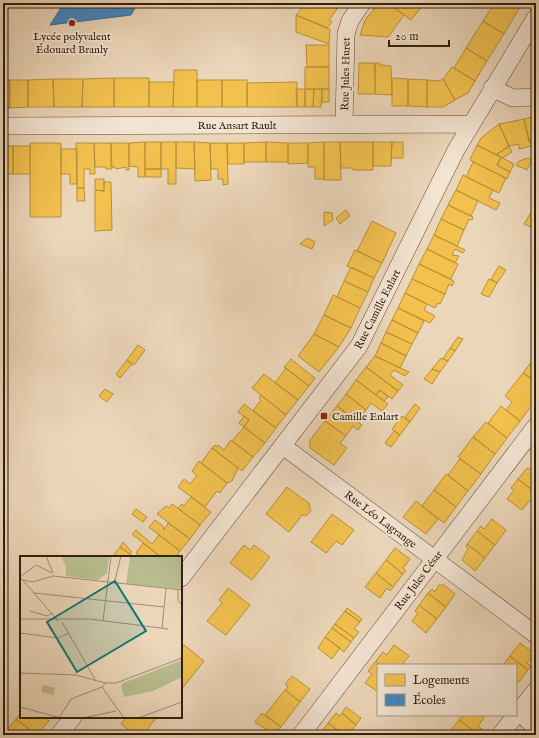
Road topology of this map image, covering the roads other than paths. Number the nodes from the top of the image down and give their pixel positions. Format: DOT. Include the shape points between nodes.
graph roads {
  1 [pos="362,3"];
  2 [pos="536,17"];
  3 [pos="492,88"];
  4 [pos="536,97"];
  5 [pos="344,124"];
  6 [pos="470,124"];
  7 [pos="3,126"];
  8 [pos="536,426"];
  9 [pos="282,446"];
  10 [pos="434,559"];
  11 [pos="182,577"];
  12 [pos="536,635"];
  13 [pos="536,690"];
  14 [pos="519,711"];
  15 [pos="517,714"];
  16 [pos="515,716"];
  17 [pos="72,718"];
  18 [pos="536,729"];
  19 [pos="59,735"];
  20 [pos="301,735"];
  21 [pos="500,735"];
  1 -- 5 [label="street, Rue Jules Huret" via="350,21 346,34"];
  2 -- 3 [label="street, Rue Camille Enlart"];
  3 -- 4 [label="street" via="513,98"];
  3 -- 6 [label="street, Rue Camille Enlart"];
  5 -- 6 [label="street, Rue Ansart Rault"];
  5 -- 7 [label="street, Rue Ansart Rault"];
  6 -- 9 [label="street, Rue Camille Enlart" via="359,346"];
  8 -- 10 [label="street, Rue Jules César"];
  9 -- 10 [label="street, Rue Léo Lagrange"];
  9 -- 11 [label="street, Rue Camille Enlart"];
  10 -- 12 [label="street, Rue Léo Lagrange"];
  10 -- 20 [label="street, Rue Jules César"];
  13 -- 14 [label="street"];
  14 -- 15 [label="street"];
  14 -- 18 [label="street"];
  16 -- 21 [label="street"];
  17 -- 19 [label="street"];
}
